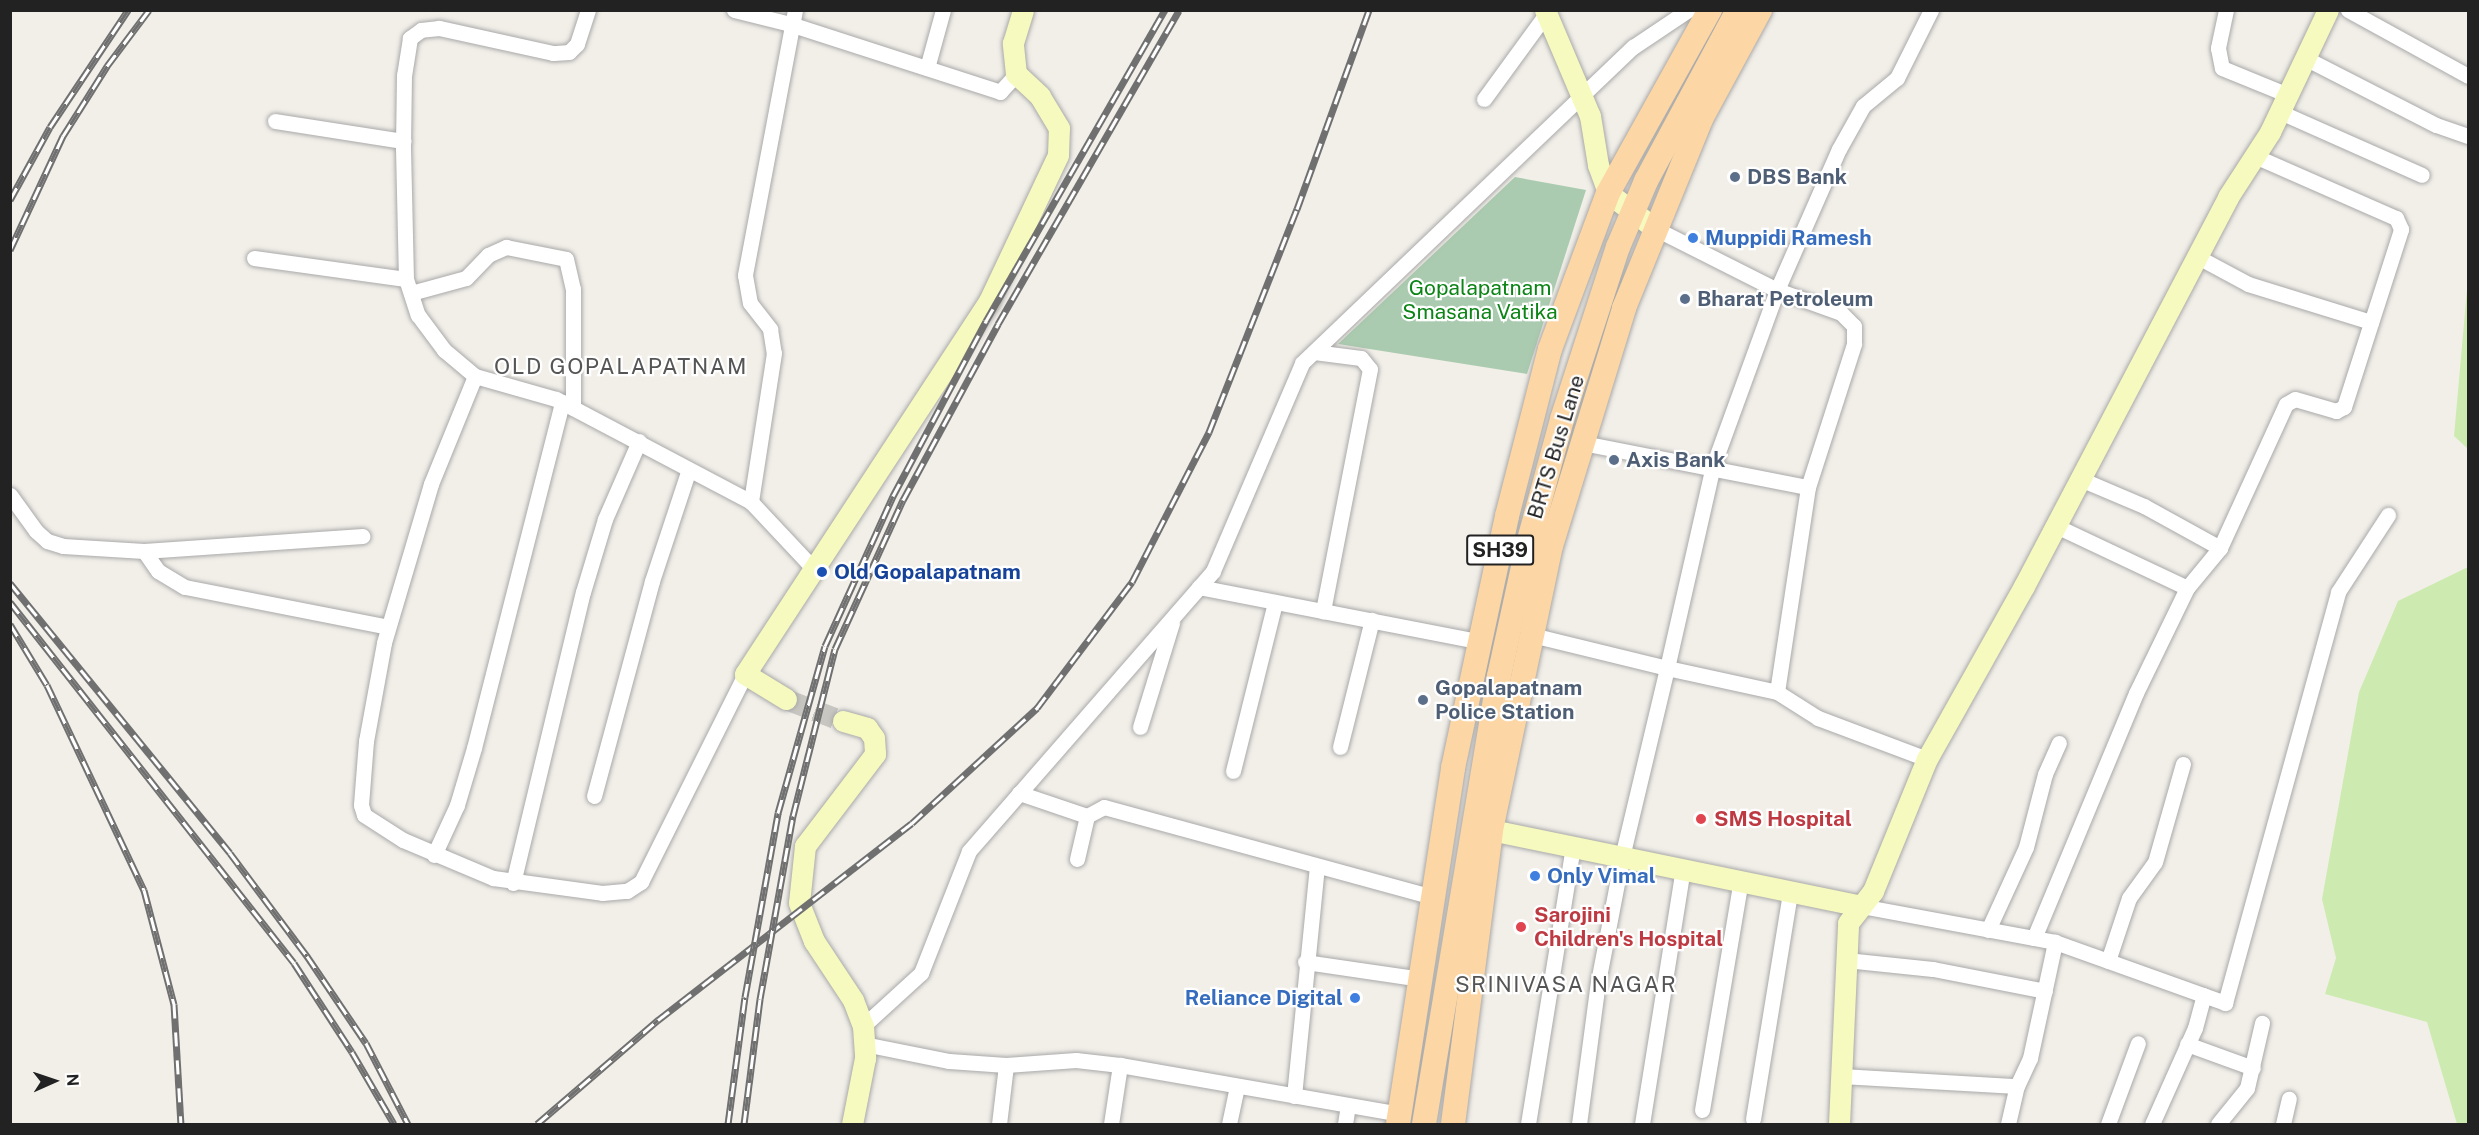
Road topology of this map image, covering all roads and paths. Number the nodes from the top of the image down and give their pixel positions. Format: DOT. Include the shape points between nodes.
graph roads {
  1 [pos="588,10"];
  2 [pos="943,10"];
  3 [pos="1023,10"];
  4 [pos="1688,10"];
  5 [pos="1710,10"];
  6 [pos="1738,10"];
  7 [pos="1760,10"];
  8 [pos="1931,10"];
  9 [pos="2226,10"];
  10 [pos="2328,10"];
  11 [pos="2348,10"];
  12 [pos="742,11"];
  13 [pos="1546,12"];
  14 [pos="793,17"];
  15 [pos="2305,58"];
  16 [pos="927,68"];
  17 [pos="1016,74"];
  18 [pos="2469,76"];
  19 [pos="1582,97"];
  20 [pos="1484,99"];
  21 [pos="2284,103"];
  22 [pos="275,121"];
  23 [pos="2469,136"];
  24 [pos="403,141"];
  25 [pos="2255,156"];
  26 [pos="2422,175"];
  27 [pos="1608,193"];
  28 [pos="1632,214"];
  29 [pos="1656,229"];
  30 [pos="2196,256"];
  31 [pos="254,258"];
  32 [pos="408,286"];
  33 [pos="1778,290"];
  34 [pos="2370,322"];
  35 [pos="1314,352"];
  36 [pos="475,376"];
  37 [pos="568,405"];
  38 [pos="639,441"];
  39 [pos="1583,443"];
  40 [pos="1713,466"];
  41 [pos="688,472"];
  42 [pos="2078,478"];
  43 [pos="1808,487"];
  44 [pos="10,495"];
  45 [pos="751,502"];
  46 [pos="2388,515"];
  47 [pos="2054,525"];
  48 [pos="362,536"];
  49 [pos="2220,548"];
  50 [pos="144,551"];
  51 [pos="813,568"];
  52 [pos="1199,587"];
  53 [pos="2187,588"];
  54 [pos="1275,602"];
  55 [pos="1323,611"];
  56 [pos="1173,617"];
  57 [pos="1372,620"];
  58 [pos="388,627"];
  59 [pos="1532,635"];
  60 [pos="1481,642"];
  61 [pos="1667,668"];
  62 [pos="745,674"];
  63 [pos="1777,692"];
  64 [pos="786,699"];
  65 [pos="843,722"];
  66 [pos="1140,727"];
  67 [pos="2059,743"];
  68 [pos="1340,747"];
  69 [pos="1927,759"];
  70 [pos="2183,764"];
  71 [pos="1233,771"];
  72 [pos="1019,794"];
  73 [pos="594,796"];
  74 [pos="1087,816"];
  75 [pos="1491,830"];
  76 [pos="1573,847"];
  77 [pos="435,855"];
  78 [pos="1622,857"];
  79 [pos="1077,859"];
  80 [pos="1317,867"];
  81 [pos="1683,868"];
  82 [pos="1741,879"];
  83 [pos="513,883"];
  84 [pos="1790,892"];
  85 [pos="1433,897"];
  86 [pos="1861,906"];
  87 [pos="1988,930"];
  88 [pos="2034,938"];
  89 [pos="2055,942"];
  90 [pos="1846,960"];
  91 [pos="2108,961"];
  92 [pos="1305,962"];
  93 [pos="1421,979"];
  94 [pos="2044,991"];
  95 [pos="2204,995"];
  96 [pos="2262,1023"];
  97 [pos="864,1035"];
  98 [pos="2138,1042"];
  99 [pos="2187,1044"];
  100 [pos="1006,1065"];
  101 [pos="1120,1065"];
  102 [pos="2253,1068"];
  103 [pos="1841,1076"];
  104 [pos="2017,1086"];
  105 [pos="1237,1087"];
  106 [pos="1294,1096"];
  107 [pos="2289,1099"];
  108 [pos="1348,1105"];
  109 [pos="1702,1110"];
  110 [pos="1399,1119"];
  111 [pos="1753,1119"];
  112 [pos="852,1125"];
  113 [pos="999,1125"];
  114 [pos="1111,1125"];
  115 [pos="1229,1125"];
  116 [pos="1345,1125"];
  117 [pos="1424,1125"];
  118 [pos="1453,1125"];
  119 [pos="1528,1125"];
  120 [pos="1579,1125"];
  121 [pos="1642,1125"];
  122 [pos="1839,1125"];
  123 [pos="2008,1125"];
  124 [pos="2108,1125"];
  125 [pos="2152,1125"];
  126 [pos="2218,1125"];
  127 [pos="2283,1125"];
  1 -- 24 [label="street" via="577,44 569,52 553,53 439,28 421,30 410,39 407,50"];
  2 -- 16 [label="street"];
  3 -- 17 [label="street" via="1013,43"];
  4 -- 19 [label="street" via="1634,47"];
  5 -- 27 [label="main road, SH39"];
  6 -- 28 [label="main road, BRTS Bus Lane" via="1700,76"];
  7 -- 29 [label="main road, SH39" via="1702,117"];
  8 -- 33 [label="street" via="1897,78 1863,106 1839,149"];
  9 -- 21 [label="street" via="2218,48 2222,68"];
  10 -- 15 [label="street"];
  11 -- 18 [label="street"];
  12 -- 14 [label="street"];
  13 -- 19 [label="street"];
  13 -- 20 [label="street"];
  14 -- 16 [label="street"];
  14 -- 45 [label="street" via="746,275 750,303 770,329 774,353"];
  15 -- 21 [label="street"];
  15 -- 23 [label="street" via="2436,125"];
  16 -- 17 [label="street" via="1000,92"];
  17 -- 51 [label="street" via="1040,96 1059,128 1058,155 989,301 898,437 858,506"];
  19 -- 27 [label="street"];
  19 -- 35 [label="street"];
  21 -- 25 [label="street"];
  21 -- 26 [label="street"];
  22 -- 24 [label="street"];
  24 -- 32 [label="street"];
  25 -- 30 [label="street"];
  25 -- 34 [label="street" via="2399,221 2401,229"];
  27 -- 28 [label="street"];
  27 -- 60 [label="main road, SH39" via="1550,349"];
  28 -- 29 [label="street"];
  28 -- 117 [label="main road, BRTS Bus Lane" via="1562,419 1529,540 1470,834"];
  29 -- 33 [label="street"];
  29 -- 39 [label="main road, SH39" via="1624,308"];
  30 -- 34 [label="street" via="2248,285"];
  30 -- 42 [label="street"];
  31 -- 32 [label="street"];
  32 -- 36 [label="street" via="418,315 444,350"];
  32 -- 37 [label="street" via="466,279 488,255 506,247 567,260 573,289"];
  33 -- 40 [label="street"];
  33 -- 43 [label="street" via="1841,313 1854,327 1854,344"];
  34 -- 49 [label="street" via="2344,407 2336,411 2295,399 2286,404"];
  35 -- 52 [label="street" via="1302,363 1214,571"];
  35 -- 55 [label="street" via="1361,358 1370,369"];
  36 -- 37 [label="street"];
  36 -- 58 [label="street" via="431,484"];
  37 -- 38 [label="street"];
  37 -- 77 [label="street" via="474,748 457,805"];
  38 -- 41 [label="street"];
  38 -- 83 [label="street" via="605,519 583,592"];
  39 -- 40 [label="street"];
  39 -- 59 [label="main road, SH39" via="1551,546"];
  40 -- 43 [label="street"];
  40 -- 61 [label="street"];
  41 -- 45 [label="street"];
  41 -- 73 [label="street" via="652,581"];
  42 -- 47 [label="street"];
  42 -- 49 [label="street" via="2144,506"];
  43 -- 63 [label="street"];
  44 -- 50 [label="street" via="47,541 63,546"];
  45 -- 51 [label="street"];
  46 -- 95 [label="street" via="2338,592 2225,1003"];
  47 -- 53 [label="street"];
  47 -- 69 [label="street"];
  48 -- 50 [label="street"];
  49 -- 53 [label="street"];
  50 -- 58 [label="street" via="158,571 185,588"];
  51 -- 62 [label="street"];
  52 -- 54 [label="street"];
  52 -- 56 [label="street"];
  53 -- 88 [label="street" via="2136,693"];
  54 -- 55 [label="street"];
  54 -- 71 [label="street"];
  55 -- 57 [label="street"];
  56 -- 66 [label="street"];
  56 -- 72 [label="street"];
  57 -- 60 [label="street"];
  57 -- 68 [label="street"];
  58 -- 77 [label="street" via="373,693 361,805 373,822"];
  59 -- 61 [label="street"];
  59 -- 75 [label="main road, SH39"];
  60 -- 85 [label="main road, SH39" via="1453,768"];
  61 -- 63 [label="street"];
  61 -- 78 [label="street"];
  62 -- 64 [label="street"];
  62 -- 83 [label="street" via="641,882 627,891 602,893"];
  63 -- 69 [label="street" via="1818,718"];
  65 -- 97 [label="street" via="867,728 874,738 875,754 805,846 799,903 814,941 853,1000"];
  67 -- 87 [label="street" via="2045,774 2026,847"];
  69 -- 86 [label="street" via="1873,891"];
  70 -- 91 [label="street" via="2155,862 2129,898"];
  72 -- 74 [label="street"];
  72 -- 97 [label="street" via="969,850 921,973"];
  74 -- 79 [label="street"];
  74 -- 80 [label="street" via="1104,807"];
  75 -- 76 [label="street"];
  75 -- 118 [label="main road, SH39"];
  76 -- 78 [label="street"];
  76 -- 119 [label="street"];
  77 -- 83 [label="street"];
  78 -- 81 [label="street"];
  78 -- 120 [label="street" via="1598,982"];
  80 -- 85 [label="street"];
  80 -- 92 [label="street"];
  81 -- 82 [label="street"];
  81 -- 121 [label="street"];
  82 -- 84 [label="street"];
  82 -- 109 [label="street"];
  84 -- 86 [label="street"];
  84 -- 111 [label="street"];
  85 -- 93 [label="main road, SH39"];
  86 -- 87 [label="street"];
  86 -- 90 [label="street" via="1848,923"];
  87 -- 88 [label="street"];
  88 -- 89 [label="street"];
  89 -- 91 [label="street"];
  89 -- 94 [label="street"];
  90 -- 94 [label="street" via="1934,969"];
  90 -- 103 [label="street"];
  91 -- 95 [label="street"];
  92 -- 93 [label="street"];
  92 -- 106 [label="street"];
  93 -- 110 [label="main road, SH39"];
  94 -- 104 [label="street" via="2030,1058"];
  95 -- 99 [label="street"];
  96 -- 102 [label="street"];
  97 -- 100 [label="street" via="949,1061"];
  97 -- 112 [label="street"];
  98 -- 124 [label="street"];
  99 -- 102 [label="street"];
  99 -- 125 [label="street"];
  100 -- 101 [label="street" via="1076,1060"];
  100 -- 113 [label="street"];
  101 -- 105 [label="street"];
  101 -- 114 [label="street"];
  102 -- 126 [label="street" via="2247,1088"];
  103 -- 104 [label="street"];
  103 -- 122 [label="street"];
  104 -- 123 [label="street"];
  105 -- 106 [label="street"];
  105 -- 115 [label="street"];
  106 -- 108 [label="street"];
  107 -- 127 [label="street"];
  108 -- 110 [label="street"];
  108 -- 116 [label="street"];
}
